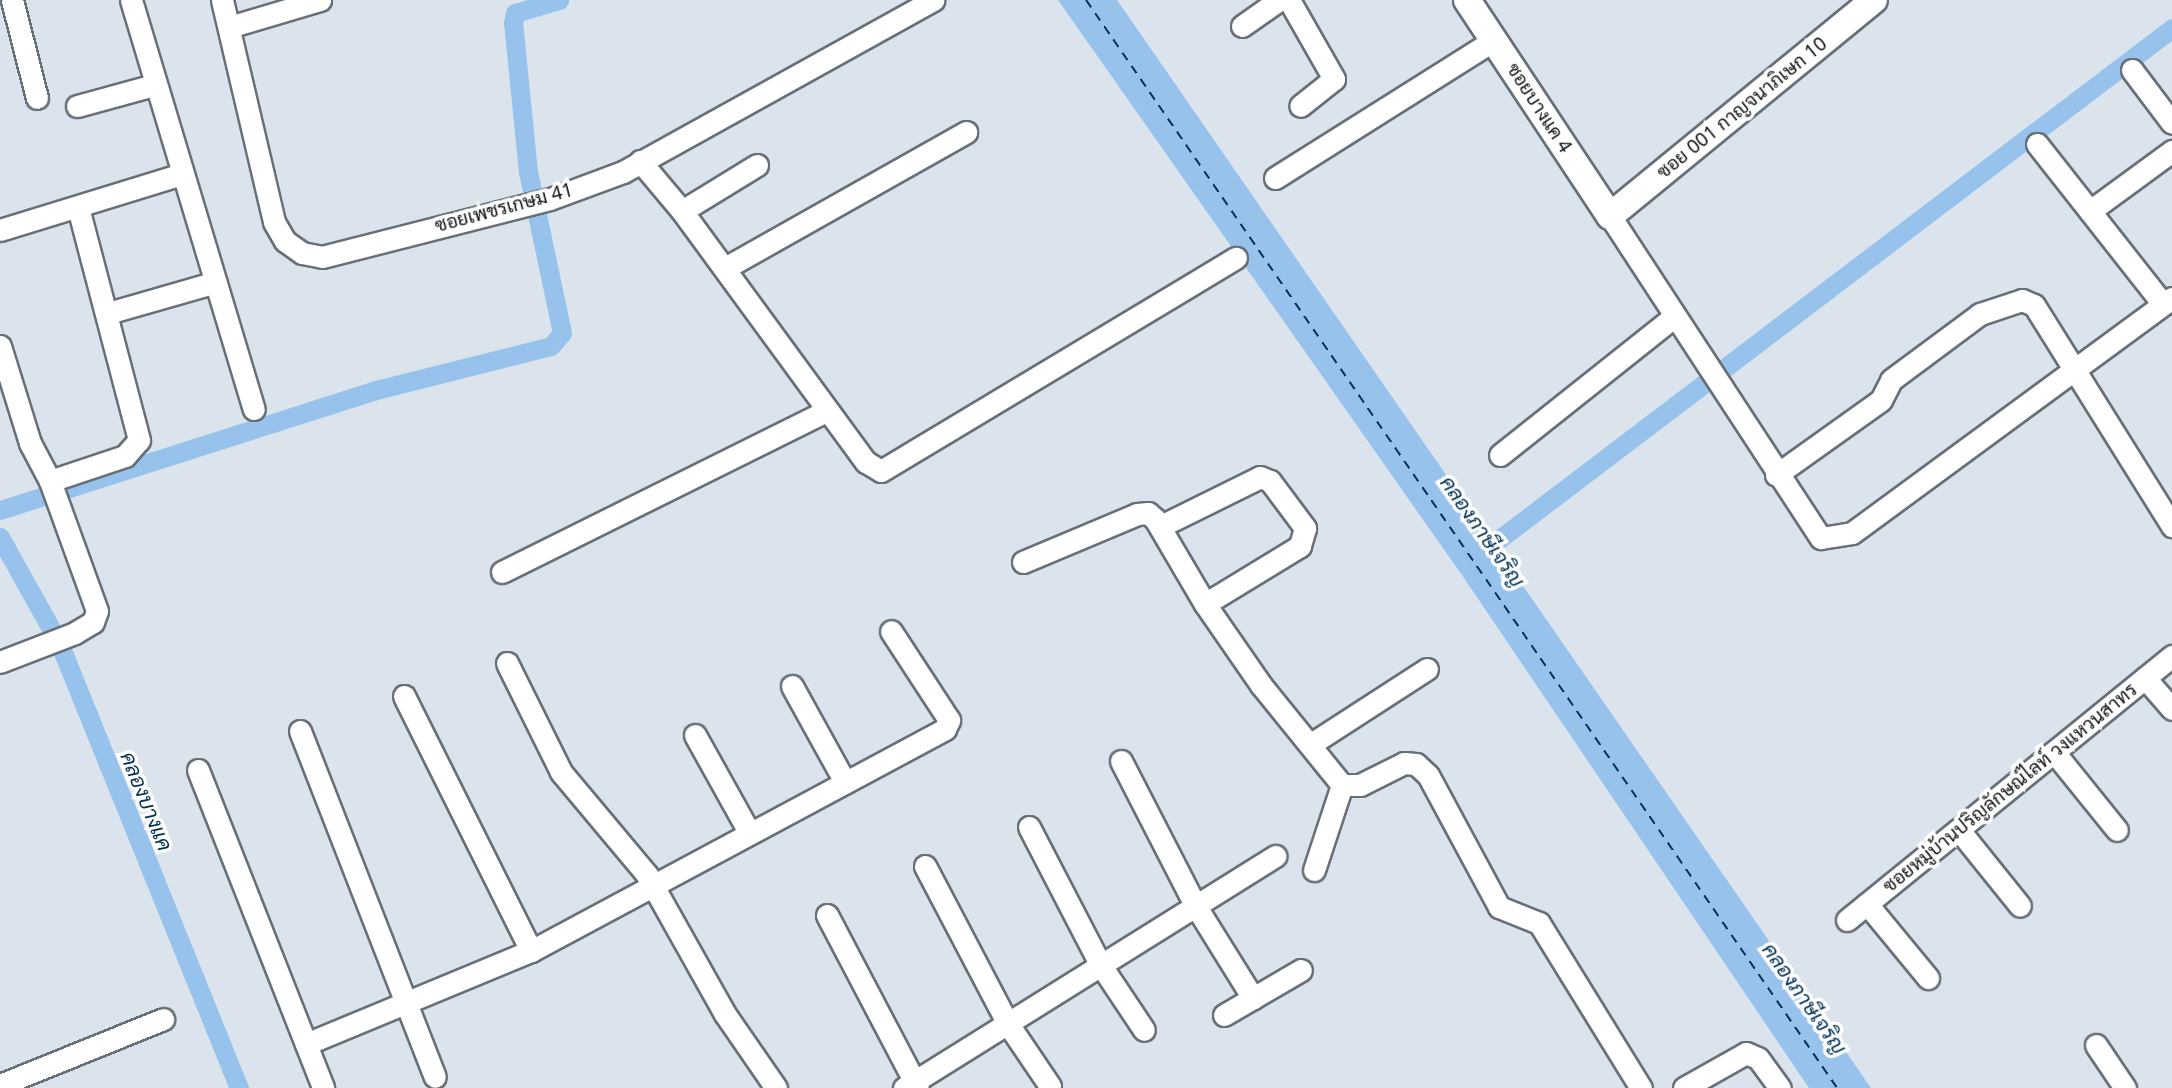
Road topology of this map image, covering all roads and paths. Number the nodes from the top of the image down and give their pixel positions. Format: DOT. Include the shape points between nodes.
graph roads {
  1 [pos="12,0"];
  2 [pos="131,0"];
  3 [pos="222,0"];
  4 [pos="320,0"];
  5 [pos="933,0"];
  6 [pos="1279,0"];
  7 [pos="1289,0"];
  8 [pos="1467,0"];
  9 [pos="1874,0"];
  10 [pos="1242,26"];
  11 [pos="229,27"];
  12 [pos="1494,40"];
  13 [pos="2132,70"];
  14 [pos="154,85"];
  15 [pos="37,98"];
  16 [pos="77,106"];
  17 [pos="1300,106"];
  18 [pos="2172,123"];
  19 [pos="966,132"];
  20 [pos="2037,144"];
  21 [pos="2172,150"];
  22 [pos="639,160"];
  23 [pos="757,165"];
  24 [pos="182,174"];
  25 [pos="1275,178"];
  26 [pos="78,208"];
  27 [pos="682,211"];
  28 [pos="2090,211"];
  29 [pos="1610,216"];
  30 [pos="0,230"];
  31 [pos="1237,258"];
  32 [pos="725,268"];
  33 [pos="216,282"];
  34 [pos="2168,301"];
  35 [pos="108,313"];
  36 [pos="1675,316"];
  37 [pos="0,346"];
  38 [pos="2077,370"];
  39 [pos="254,409"];
  40 [pos="827,411"];
  41 [pos="1500,455"];
  42 [pos="1776,475"];
  43 [pos="50,481"];
  44 [pos="1161,526"];
  45 [pos="2172,526"];
  46 [pos="1023,562"];
  47 [pos="502,572"];
  48 [pos="1205,604"];
  49 [pos="891,631"];
  50 [pos="2172,656"];
  51 [pos="0,662"];
  52 [pos="507,663"];
  53 [pos="1427,669"];
  54 [pos="2145,678"];
  55 [pos="792,686"];
  56 [pos="404,696"];
  57 [pos="2172,709"];
  58 [pos="300,731"];
  59 [pos="695,735"];
  60 [pos="1311,744"];
  61 [pos="2054,752"];
  62 [pos="1121,761"];
  63 [pos="198,770"];
  64 [pos="845,782"];
  65 [pos="1342,785"];
  66 [pos="1028,827"];
  67 [pos="1959,830"];
  68 [pos="2117,830"];
  69 [pos="749,832"];
  70 [pos="1275,856"];
  71 [pos="925,866"];
  72 [pos="1314,870"];
  73 [pos="654,886"];
  74 [pos="1867,904"];
  75 [pos="1195,905"];
  76 [pos="2020,906"];
  77 [pos="827,915"];
  78 [pos="1847,920"];
  79 [pos="531,951"];
  80 [pos="1100,964"];
  81 [pos="1301,970"];
  82 [pos="1928,978"];
  83 [pos="1253,998"];
  84 [pos="407,1005"];
  85 [pos="1224,1015"];
  86 [pos="163,1019"];
  87 [pos="1008,1024"];
  88 [pos="1144,1030"];
  89 [pos="306,1044"];
  90 [pos="2096,1045"];
  91 [pos="436,1077"];
  92 [pos="0,1085"];
  93 [pos="912,1086"];
  94 [pos="1050,1086"];
  95 [pos="323,1088"];
  96 [pos="776,1088"];
  97 [pos="1641,1088"];
  98 [pos="1684,1088"];
  99 [pos="1780,1088"];
  100 [pos="2125,1088"];
  1 -- 15 [label="street"];
  2 -- 14 [label="street"];
  3 -- 11 [label="street, ซอยเพชรเกษม 41"];
  4 -- 11 [label="street"];
  5 -- 22 [label="street, ซอยเพชรเกษม 41"];
  6 -- 10 [label="street"];
  7 -- 17 [label="street" via="1334,79"];
  8 -- 12 [label="street, ซอยบางแค 4"];
  9 -- 29 [label="street, ซอย 001 กาญจนาภิเษก 10"];
  11 -- 22 [label="street, ซอยเพชรเกษม 41" via="274,222 285,242 302,253 322,257 550,199 623,172"];
  12 -- 25 [label="street"];
  12 -- 29 [label="street, ซอยบางแค 4"];
  13 -- 18 [label="street"];
  14 -- 16 [label="street"];
  14 -- 24 [label="street"];
  19 -- 32 [label="street"];
  20 -- 28 [label="street"];
  21 -- 28 [label="street"];
  22 -- 27 [label="street"];
  23 -- 27 [label="street"];
  24 -- 26 [label="street"];
  24 -- 33 [label="street"];
  26 -- 30 [label="street"];
  26 -- 35 [label="street"];
  27 -- 32 [label="street"];
  28 -- 34 [label="street"];
  29 -- 36 [label="street"];
  31 -- 40 [label="street" via="890,469 881,471 866,462"];
  32 -- 40 [label="street"];
  33 -- 35 [label="street"];
  33 -- 39 [label="street"];
  34 -- 38 [label="street"];
  35 -- 43 [label="street" via="139,440 125,456"];
  36 -- 41 [label="street"];
  36 -- 42 [label="street"];
  37 -- 43 [label="street" via="30,443"];
  38 -- 42 [label="street" via="1852,533 1821,538"];
  38 -- 42 [label="street" via="2034,304 2006,302 1980,314 1891,380 1881,400"];
  38 -- 45 [label="street"];
  40 -- 47 [label="street"];
  43 -- 51 [label="street" via="97,611 93,622 75,633"];
  44 -- 46 [label="street" via="1148,513 1137,514"];
  44 -- 48 [label="street"];
  44 -- 48 [label="street" via="1260,477 1270,481 1305,528 1300,546"];
  48 -- 60 [label="street" via="1261,685"];
  49 -- 64 [label="street" via="948,720 945,729"];
  50 -- 54 [label="street, ซอยหมู่บ้านปริญลักษณ์ไลท์ วงแหวนสาทร"];
  52 -- 73 [label="street" via="561,772"];
  53 -- 60 [label="street"];
  54 -- 57 [label="street"];
  54 -- 61 [label="street, ซอยหมู่บ้านปริญลักษณ์ไลท์ วงแหวนสาทร"];
  55 -- 64 [label="street"];
  56 -- 79 [label="street"];
  58 -- 84 [label="street"];
  59 -- 69 [label="street"];
  60 -- 65 [label="street"];
  61 -- 67 [label="street, ซอยหมู่บ้านปริญลักษณ์ไลท์ วงแหวนสาทร"];
  61 -- 68 [label="street"];
  62 -- 75 [label="street"];
  63 -- 89 [label="street"];
  64 -- 69 [label="street"];
  65 -- 72 [label="street"];
  65 -- 97 [label="street" via="1360,785 1404,763 1416,764 1428,775 1499,907 1539,923"];
  66 -- 80 [label="street"];
  67 -- 74 [label="street, ซอยหมู่บ้านปริญลักษณ์ไลท์ วงแหวนสาทร"];
  67 -- 76 [label="street"];
  69 -- 73 [label="street"];
  70 -- 75 [label="street"];
  71 -- 87 [label="street"];
  73 -- 79 [label="street"];
  73 -- 96 [label="street" via="725,1014"];
  74 -- 78 [label="street, ซอยหมู่บ้านปริญลักษณ์ไลท์ วงแหวนสาทร"];
  74 -- 82 [label="street"];
  75 -- 80 [label="street"];
  75 -- 83 [label="street"];
  77 -- 93 [label="street"];
  79 -- 84 [label="street"];
  80 -- 87 [label="street"];
  80 -- 88 [label="street"];
  81 -- 83 [label="street"];
  83 -- 85 [label="street"];
  84 -- 89 [label="street"];
  84 -- 91 [label="street"];
  86 -- 92 [label="street"];
  87 -- 93 [label="street"];
  87 -- 94 [label="street"];
  89 -- 95 [label="street"];
  90 -- 100 [label="street"];
  98 -- 99 [label="street" via="1746,1054 1758,1058"];
}
